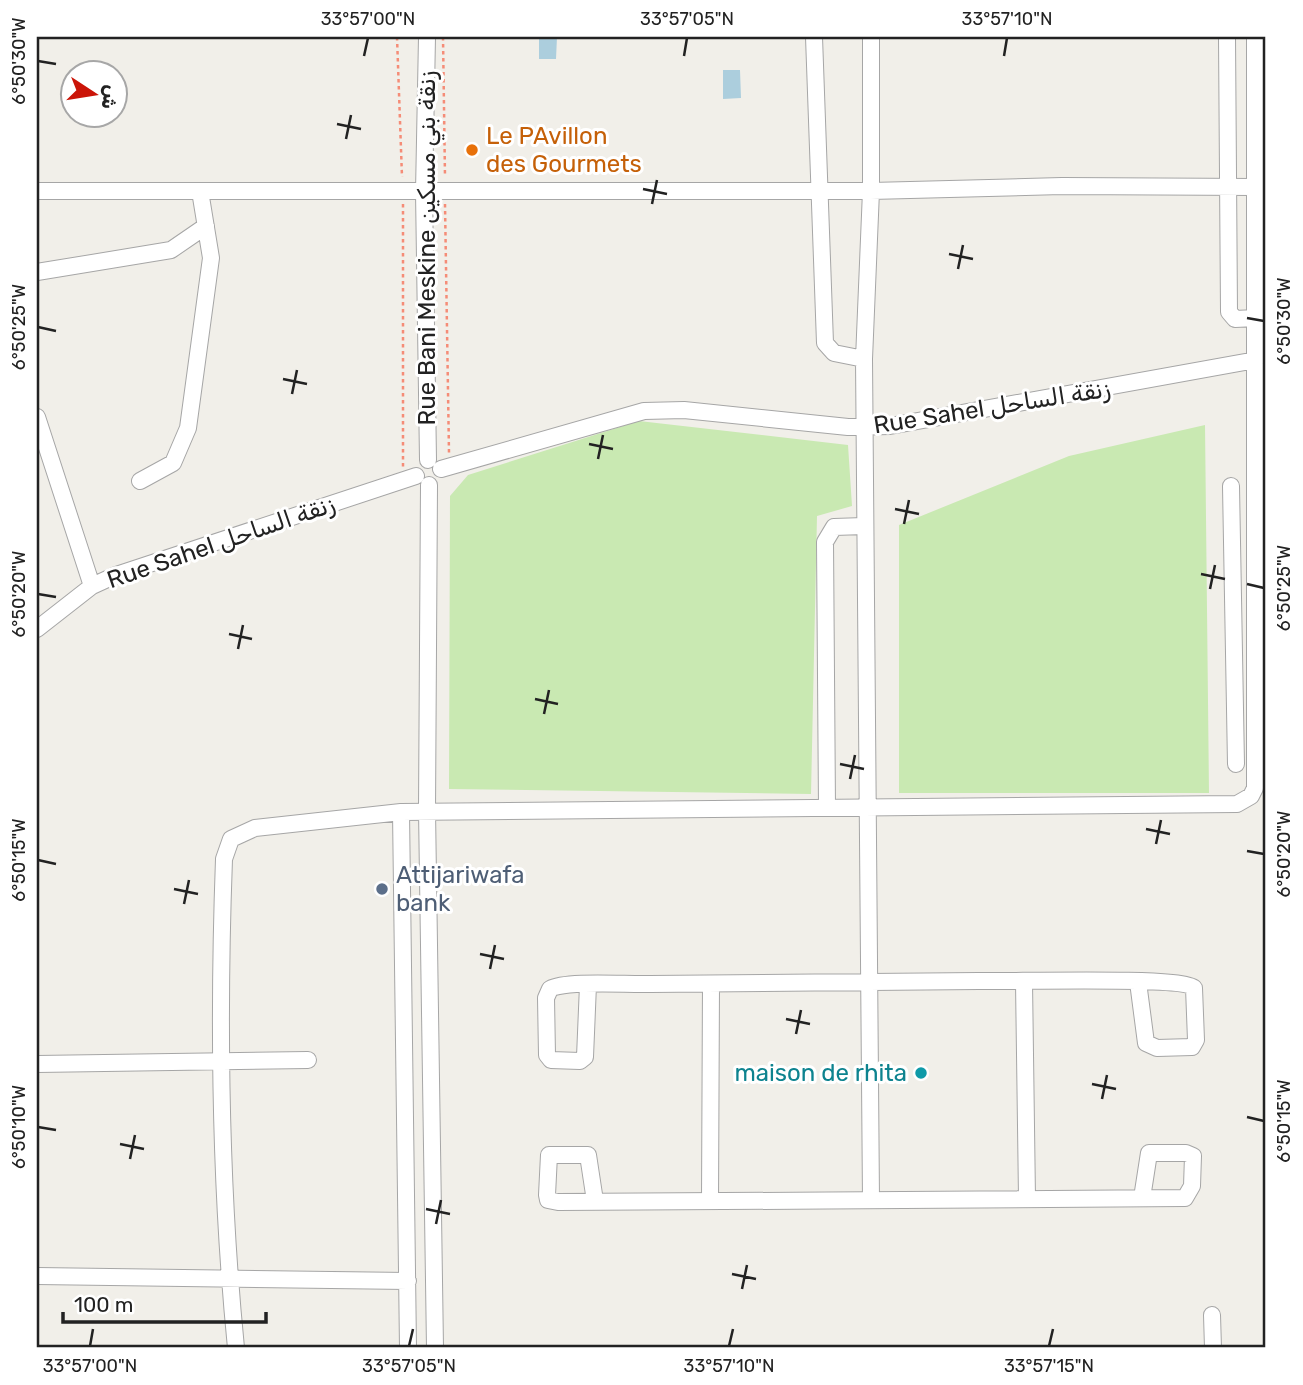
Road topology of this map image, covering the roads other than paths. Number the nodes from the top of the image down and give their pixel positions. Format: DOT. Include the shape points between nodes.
graph roads {
  1 [pos="427,37"];
  2 [pos="814,37"];
  3 [pos="871,37"];
  4 [pos="1227,37"];
  5 [pos="1255,37"];
  6 [pos="1228,187"];
  7 [pos="1255,187"];
  8 [pos="817,190"];
  9 [pos="37,191"];
  10 [pos="200,191"];
  11 [pos="871,191"];
  12 [pos="424,192"];
  13 [pos="206,226"];
  14 [pos="37,272"];
  15 [pos="1256,318"];
  16 [pos="864,359"];
  17 [pos="1259,367"];
  18 [pos="37,417"];
  19 [pos="865,427"];
  20 [pos="441,464"];
  21 [pos="140,481"];
  22 [pos="417,481"];
  23 [pos="1231,486"];
  24 [pos="864,526"];
  25 [pos="92,586"];
  26 [pos="1255,600"];
  27 [pos="1234,601"];
  28 [pos="37,629"];
  29 [pos="1236,764"];
  30 [pos="828,808"];
  31 [pos="868,809"];
  32 [pos="427,810"];
  33 [pos="401,812"];
  34 [pos="869,981"];
  35 [pos="1024,982"];
  36 [pos="1138,982"];
  37 [pos="711,984"];
  38 [pos="588,985"];
  39 [pos="308,1060"];
  40 [pos="37,1063"];
  41 [pos="220,1063"];
  42 [pos="1027,1198"];
  43 [pos="1142,1198"];
  44 [pos="871,1200"];
  45 [pos="710,1201"];
  46 [pos="596,1202"];
  47 [pos="37,1276"];
  48 [pos="229,1277"];
  49 [pos="408,1281"];
  50 [pos="1212,1315"];
  51 [pos="236,1348"];
  52 [pos="408,1348"];
  53 [pos="435,1348"];
  54 [pos="1213,1348"];
  1 -- 12 [label="street, Rue Bani Meskine زنقة بني مسكين"];
  2 -- 8 [label="street"];
  3 -- 11 [label="street"];
  4 -- 6 [label="street"];
  5 -- 7 [label="street"];
  6 -- 7 [label="street"];
  6 -- 11 [label="street"];
  6 -- 15 [label="street" via="1229,312 1235,319"];
  7 -- 15 [label="street"];
  8 -- 11 [label="street"];
  8 -- 12 [label="street"];
  8 -- 16 [label="street" via="825,344 834,353"];
  9 -- 10 [label="street"];
  10 -- 12 [label="street"];
  10 -- 13 [label="street"];
  11 -- 16 [label="street"];
  12 -- 20 [label="street, Rue Bani Meskine زنقة بني مسكين"];
  13 -- 14 [label="street" via="170,250"];
  13 -- 21 [label="street" via="211,258 188,428 173,463"];
  15 -- 17 [label="street"];
  16 -- 19 [label="street"];
  17 -- 19 [label="street, Rue Sahel زنقة الساحل"];
  17 -- 26 [label="street"];
  18 -- 25 [label="street"];
  19 -- 20 [label="street, Rue Sahel زنقة الساحل" via="684,410 644,411"];
  19 -- 24 [label="street"];
  20 -- 22 [label="street" via="439,480"];
  20 -- 22 [label="street" via="420,464"];
  22 -- 25 [label="street, Rue Sahel زنقة الساحل" via="140,566"];
  22 -- 32 [label="street"];
  23 -- 27 [label="street"];
  24 -- 30 [label="street" via="834,527 825,541"];
  24 -- 31 [label="street"];
  25 -- 28 [label="street, Rue Sahel زنقة الساحل"];
  26 -- 27 [label="street"];
  26 -- 31 [label="street" via="1255,788 1245,801"];
  27 -- 29 [label="street"];
  30 -- 31 [label="street"];
  30 -- 32 [label="street"];
  31 -- 34 [label="street"];
  32 -- 33 [label="street"];
  32 -- 53 [label="street"];
  33 -- 41 [label="street" via="255,828 231,839 224,859"];
  33 -- 49 [label="street"];
  34 -- 35 [label="street"];
  34 -- 37 [label="street"];
  34 -- 44 [label="street"];
  35 -- 36 [label="street"];
  35 -- 42 [label="street"];
  36 -- 36 [label="street" via="1146,1043 1157,1048 1192,1047 1196,1040 1192,986"];
  37 -- 38 [label="street"];
  37 -- 45 [label="street"];
  38 -- 38 [label="street" via="558,985 548,993 547,1055 551,1060 580,1061 585,1057"];
  39 -- 41 [label="street"];
  40 -- 41 [label="street"];
  41 -- 48 [label="street"];
  42 -- 43 [label="street"];
  42 -- 44 [label="street"];
  44 -- 45 [label="street"];
  45 -- 46 [label="street"];
  47 -- 48 [label="street"];
  48 -- 49 [label="street"];
  48 -- 51 [label="street"];
  49 -- 52 [label="street"];
  50 -- 54 [label="street"];
}
